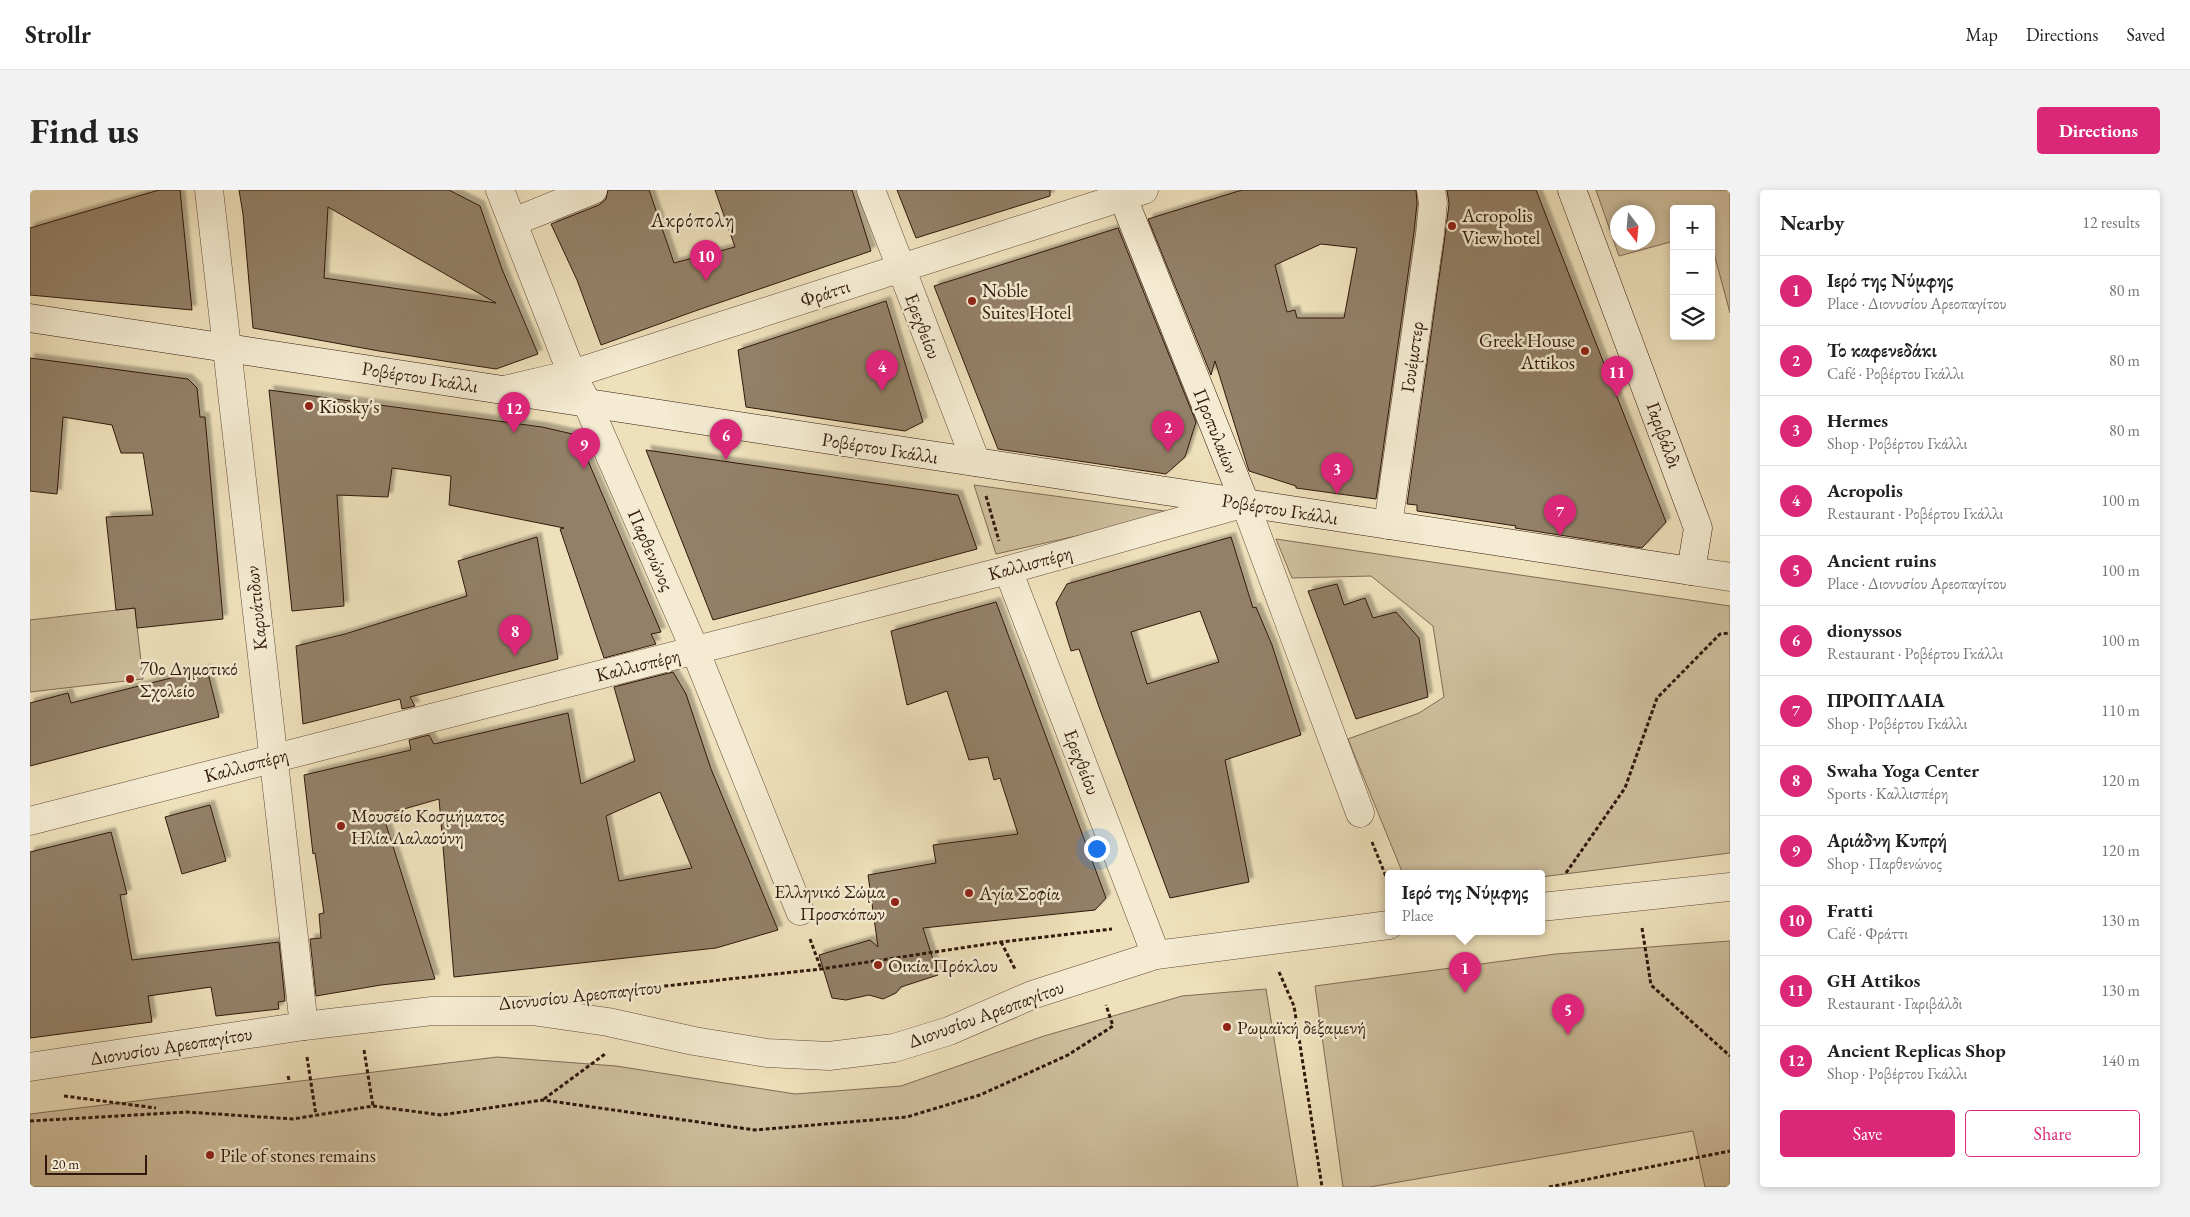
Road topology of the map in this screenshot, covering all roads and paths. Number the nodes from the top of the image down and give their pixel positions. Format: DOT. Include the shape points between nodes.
graph roads {
  1 [pos="209,190"];
  2 [pos="500,190"];
  3 [pos="593,190"];
  4 [pos="871,190"];
  5 [pos="1431,190"];
  6 [pos="1572,190"];
  7 [pos="1129,192"];
  8 [pos="513,222"];
  9 [pos="901,268"];
  10 [pos="30,318"];
  11 [pos="228,348"];
  12 [pos="572,374"];
  13 [pos="504,390"];
  14 [pos="587,403"];
  15 [pos="976,462"];
  16 [pos="1245,503"];
  17 [pos="1388,525"];
  18 [pos="1008,570"];
  19 [pos="1691,571"];
  20 [pos="1730,577"];
  21 [pos="1730,633"];
  22 [pos="695,650"];
  23 [pos="272,758"];
  24 [pos="1360,813"];
  25 [pos="30,821"];
  26 [pos="1382,868"];
  27 [pos="1385,875"];
  28 [pos="1730,886"];
  29 [pos="1637,896"];
  30 [pos="1545,903"];
  31 [pos="1545,907"];
  32 [pos="804,922"];
  33 [pos="1385,925"];
  34 [pos="1144,926"];
  35 [pos="1001,942"];
  36 [pos="1156,955"];
  37 [pos="1012,963"];
  38 [pos="821,969"];
  39 [pos="1095,974"];
  40 [pos="617,991"];
  41 [pos="1294,1006"];
  42 [pos="304,1026"];
  43 [pos="639,1029"];
  44 [pos="1730,1056"];
  45 [pos="366,1060"];
  46 [pos="308,1062"];
  47 [pos="30,1067"];
  48 [pos="56,1095"];
  49 [pos="543,1100"];
  50 [pos="373,1106"];
  51 [pos="156,1108"];
  52 [pos="316,1115"];
  53 [pos="30,1121"];
  54 [pos="1730,1151"];
  55 [pos="1576,1185"];
  56 [pos="1322,1187"];
  57 [pos="1549,1187"];
  1 -- 11 [label="street, Καρυάτιδων"];
  2 -- 8 [label="street, Παρθενώνος"];
  3 -- 8 [label="street"];
  4 -- 9 [label="street, Ερεχθείου"];
  5 -- 17 [label="street, Γουέμστερ" via="1430,234"];
  6 -- 19 [label="street, Γαριβάλδι" via="1698,528"];
  7 -- 9 [label="street, Φράττι"];
  7 -- 16 [label="street, Προπυλαίων"];
  8 -- 12 [label="street, Παρθενώνος"];
  9 -- 12 [label="street, Φράττι"];
  9 -- 15 [label="street, Ερεχθείου"];
  10 -- 11 [label="street, Ροβέρτου Γκάλλι"];
  11 -- 13 [label="street, Ροβέρτου Γκάλλι"];
  11 -- 23 [label="street, Καρυάτιδων"];
  12 -- 13 [label="street, Φράττι"];
  12 -- 14 [label="street, Παρθενώνος"];
  13 -- 14 [label="street, Ροβέρτου Γκάλλι"];
  14 -- 15 [label="street, Ροβέρτου Γκάλλι"];
  14 -- 22 [label="street, Παρθενώνος"];
  15 -- 16 [label="street, Ροβέρτου Γκάλλι"];
  15 -- 18 [label="path"];
  16 -- 17 [label="street, Ροβέρτου Γκάλλι"];
  16 -- 18 [label="street, Καλλισπέρη"];
  16 -- 24 [label="street, Προπυλαίων"];
  17 -- 19 [label="street, Ροβέρτου Γκάλλι"];
  18 -- 22 [label="street, Καλλισπέρη"];
  18 -- 34 [label="street, Ερεχθείου"];
  19 -- 20 [label="street, Ροβέρτου Γκάλλι"];
  21 -- 30 [label="path" via="1720,634 1657,698 1625,788"];
  22 -- 23 [label="street, Καλλισπέρη"];
  22 -- 32 [label="street, Παρθενώνος"];
  23 -- 25 [label="street, Καλλισπέρη"];
  23 -- 42 [label="street, Καρυάτιδων"];
  26 -- 27 [label="path"];
  28 -- 29 [label="street"];
  29 -- 31 [label="street"];
  29 -- 44 [label="path" via="1651,985"];
  32 -- 38 [label="path"];
  33 -- 36 [label="street, Διονυσίου Αρεοπαγίτου"];
  34 -- 35 [label="path, Διονυσίου Αρεοπαγίτου"];
  34 -- 36 [label="street, Ερεχθείου"];
  35 -- 37 [label="path"];
  35 -- 38 [label="path, Διονυσίου Αρεοπαγίτου"];
  36 -- 39 [label="street, Διονυσίου Αρεοπαγίτου"];
  38 -- 40 [label="path, Διονυσίου Αρεοπαγίτου"];
  39 -- 43 [label="street, Διονυσίου Αρεοπαγίτου" via="1032,995 949,1031 894,1048 829,1056 767,1053"];
  39 -- 49 [label="path" via="1113,1026 1068,1055 980,1095 907,1117 755,1130"];
  41 -- 56 [label="path"];
  42 -- 43 [label="street, Διονυσίου Αρεοπαγίτου" via="432,1011 532,1011"];
  42 -- 47 [label="street, Διονυσίου Αρεοπαγίτου"];
  43 -- 49 [label="path"];
  45 -- 50 [label="path"];
  46 -- 52 [label="path"];
  48 -- 51 [label="path"];
  49 -- 50 [label="path" via="441,1115"];
  50 -- 52 [label="path"];
  52 -- 53 [label="path" via="293,1119 186,1112"];
  54 -- 55 [label="path"];
  55 -- 57 [label="path"];
}
